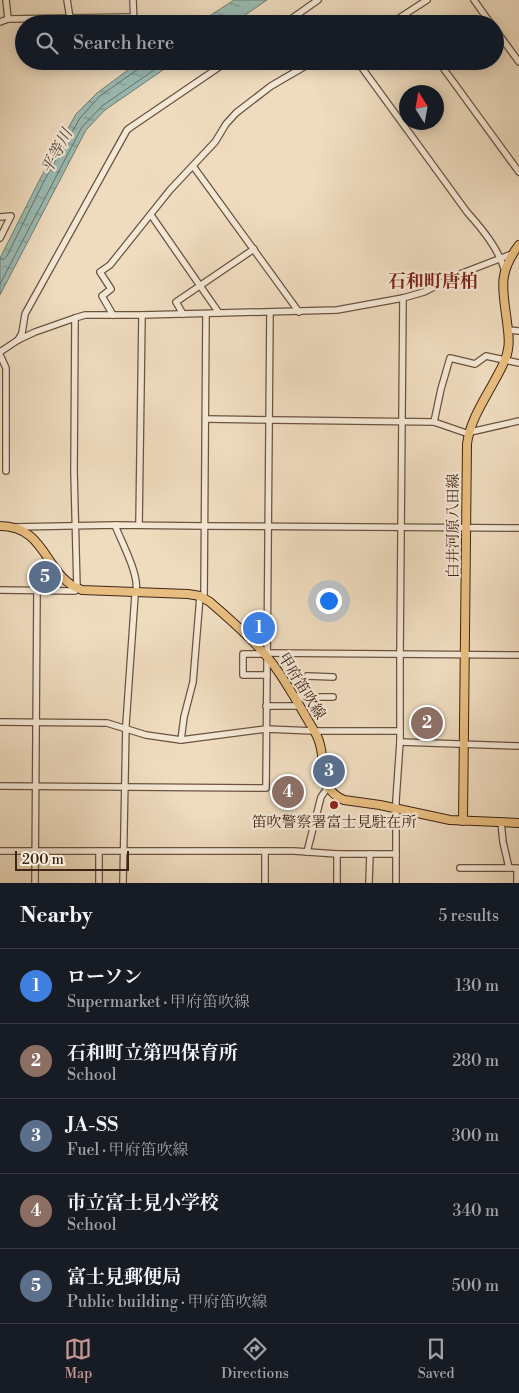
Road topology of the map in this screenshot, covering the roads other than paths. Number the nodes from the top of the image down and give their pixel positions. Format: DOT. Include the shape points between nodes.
graph roads {
  1 [pos="6,0"];
  2 [pos="67,0"];
  3 [pos="133,0"];
  4 [pos="318,0"];
  5 [pos="427,0"];
  6 [pos="474,0"];
  7 [pos="70,15"];
  8 [pos="134,15"];
  9 [pos="297,15"];
  10 [pos="405,15"];
  11 [pos="485,15"];
  12 [pos="8,19"];
  13 [pos="15,19"];
  14 [pos="0,22"];
  15 [pos="504,41"];
  16 [pos="519,62"];
  17 [pos="215,70"];
  18 [pos="299,70"];
  19 [pos="364,70"];
  20 [pos="445,70"];
  21 [pos="193,166"];
  22 [pos="519,172"];
  23 [pos="151,215"];
  24 [pos="0,217"];
  25 [pos="0,238"];
  26 [pos="519,246"];
  27 [pos="254,249"];
  28 [pos="512,254"];
  29 [pos="501,258"];
  30 [pos="505,271"];
  31 [pos="201,286"];
  32 [pos="403,298"];
  33 [pos="270,312"];
  34 [pos="299,312"];
  35 [pos="219,313"];
  36 [pos="183,314"];
  37 [pos="206,314"];
  38 [pos="113,315"];
  39 [pos="142,315"];
  40 [pos="74,318"];
  41 [pos="508,330"];
  42 [pos="519,331"];
  43 [pos="18,340"];
  44 [pos="0,353"];
  45 [pos="505,360"];
  46 [pos="519,363"];
  47 [pos="206,419"];
  48 [pos="270,420"];
  49 [pos="401,421"];
  50 [pos="519,421"];
  51 [pos="434,422"];
  52 [pos="469,432"];
  53 [pos="6,471"];
  54 [pos="115,524"];
  55 [pos="139,525"];
  56 [pos="0,526"];
  57 [pos="14,526"];
  58 [pos="76,526"];
  59 [pos="205,526"];
  60 [pos="268,526"];
  61 [pos="401,527"];
  62 [pos="466,528"];
  63 [pos="519,528"];
  64 [pos="77,588"];
  65 [pos="0,590"];
  66 [pos="37,591"];
  67 [pos="136,592"];
  68 [pos="202,597"];
  69 [pos="266,654"];
  70 [pos="400,654"];
  71 [pos="465,655"];
  72 [pos="519,655"];
  73 [pos="267,675"];
  74 [pos="307,676"];
  75 [pos="334,677"];
  76 [pos="294,697"];
  77 [pos="333,697"];
  78 [pos="266,706"];
  79 [pos="299,706"];
  80 [pos="0,722"];
  81 [pos="36,722"];
  82 [pos="127,729"];
  83 [pos="266,729"];
  84 [pos="314,731"];
  85 [pos="400,732"];
  86 [pos="181,740"];
  87 [pos="400,742"];
  88 [pos="464,745"];
  89 [pos="519,746"];
  90 [pos="0,786"];
  91 [pos="35,786"];
  92 [pos="126,787"];
  93 [pos="328,787"];
  94 [pos="397,809"];
  95 [pos="463,821"];
  96 [pos="501,822"];
  97 [pos="519,823"];
  98 [pos="0,851"];
  99 [pos="124,851"];
  100 [pos="35,852"];
  101 [pos="99,852"];
  102 [pos="265,852"];
  103 [pos="307,852"];
  104 [pos="337,854"];
  105 [pos="370,854"];
  106 [pos="396,854"];
  107 [pos="460,868"];
  108 [pos="509,868"];
  109 [pos="35,883"];
  110 [pos="99,883"];
  111 [pos="123,883"];
  112 [pos="265,883"];
  113 [pos="336,883"];
  114 [pos="370,883"];
  115 [pos="396,883"];
  116 [pos="517,883"];
  1 -- 12 [label="street"];
  2 -- 7 [label="street"];
  3 -- 8 [label="street"];
  4 -- 9 [label="street"];
  5 -- 10 [label="street"];
  6 -- 11 [label="street"];
  12 -- 13 [label="street"];
  12 -- 14 [label="street"];
  15 -- 16 [label="street"];
  17 -- 43 [label="street" via="128,130 25,314"];
  18 -- 21 [label="street" via="236,113"];
  19 -- 29 [label="street"];
  20 -- 22 [label="street"];
  21 -- 23 [label="street"];
  21 -- 27 [label="street"];
  23 -- 31 [label="street"];
  23 -- 38 [label="street" via="110,265 100,272 111,289 102,296"];
  24 -- 25 [label="street" via="11,216"];
  26 -- 28 [label="main road, 白井河原八田線"];
  27 -- 31 [label="street"];
  27 -- 34 [label="street"];
  28 -- 29 [label="street"];
  28 -- 30 [label="main road, 白井河原八田線"];
  29 -- 30 [label="street"];
  29 -- 32 [label="street"];
  30 -- 41 [label="main road, 白井河原八田線" via="503,289"];
  31 -- 35 [label="street"];
  31 -- 36 [label="street" via="176,302"];
  32 -- 34 [label="street" via="337,310"];
  32 -- 49 [label="street"];
  33 -- 34 [label="street"];
  33 -- 35 [label="street"];
  33 -- 48 [label="street"];
  35 -- 37 [label="street"];
  36 -- 37 [label="street"];
  36 -- 39 [label="street"];
  37 -- 47 [label="street"];
  38 -- 39 [label="street"];
  38 -- 40 [label="street"];
  39 -- 55 [label="street"];
  40 -- 43 [label="street"];
  40 -- 58 [label="street"];
  41 -- 42 [label="street"];
  41 -- 45 [label="main road, 白井河原八田線"];
  43 -- 44 [label="street"];
  44 -- 53 [label="street" via="6,368"];
  45 -- 46 [label="street"];
  45 -- 51 [label="street" via="486,356 475,364 450,358"];
  45 -- 52 [label="main road, 白井河原八田線"];
  47 -- 48 [label="street"];
  47 -- 59 [label="street"];
  48 -- 49 [label="street"];
  48 -- 60 [label="street"];
  49 -- 51 [label="street"];
  49 -- 61 [label="street"];
  50 -- 52 [label="street"];
  51 -- 52 [label="street"];
  52 -- 62 [label="main road, 白井河原八田線"];
  54 -- 55 [label="street"];
  54 -- 58 [label="street"];
  54 -- 67 [label="street" via="132,567"];
  55 -- 59 [label="street"];
  56 -- 57 [label="main road"];
  57 -- 58 [label="street"];
  57 -- 64 [label="main road" via="30,535 67,582"];
  58 -- 64 [label="street"];
  59 -- 60 [label="street"];
  59 -- 68 [label="street"];
  60 -- 61 [label="street"];
  60 -- 69 [label="street"];
  61 -- 62 [label="street"];
  61 -- 70 [label="street"];
  62 -- 63 [label="street"];
  62 -- 71 [label="main road, 白井河原八田線"];
  64 -- 66 [label="street" via="75,591"];
  64 -- 67 [label="main road"];
  65 -- 66 [label="street"];
  66 -- 81 [label="street"];
  67 -- 68 [label="main road"];
  67 -- 82 [label="street"];
  68 -- 69 [label="main road, 甲府笛吹線"];
  68 -- 86 [label="street" via="193,682"];
  69 -- 70 [label="street"];
  69 -- 73 [label="street"];
  69 -- 73 [label="street" via="244,654 243,675"];
  69 -- 76 [label="main road, 甲府笛吹線"];
  70 -- 71 [label="street"];
  70 -- 85 [label="street"];
  71 -- 72 [label="street"];
  71 -- 88 [label="main road, 白井河原八田線"];
  73 -- 78 [label="street"];
  74 -- 75 [label="street"];
  76 -- 77 [label="street"];
  76 -- 79 [label="main road, 甲府笛吹線"];
  78 -- 79 [label="street"];
  78 -- 83 [label="street"];
  79 -- 84 [label="main road, 甲府笛吹線"];
  80 -- 81 [label="street"];
  81 -- 82 [label="street" via="107,723"];
  81 -- 91 [label="street"];
  82 -- 86 [label="street"];
  82 -- 92 [label="street"];
  83 -- 84 [label="street"];
  83 -- 86 [label="street"];
  83 -- 92 [label="street" via="266,788"];
  84 -- 85 [label="street"];
  84 -- 93 [label="main road, 甲府笛吹線" via="320,744"];
  85 -- 87 [label="street"];
  87 -- 88 [label="street"];
  87 -- 94 [label="street"];
  88 -- 89 [label="street"];
  88 -- 95 [label="main road, 白井河原八田線"];
  90 -- 91 [label="street"];
  91 -- 92 [label="street"];
  91 -- 100 [label="street"];
  92 -- 99 [label="street"];
  93 -- 94 [label="main road" via="344,800"];
  93 -- 103 [label="street" via="322,797"];
  94 -- 95 [label="main road"];
  94 -- 106 [label="street"];
  95 -- 96 [label="main road"];
  96 -- 97 [label="main road"];
  96 -- 108 [label="street"];
  98 -- 100 [label="street"];
  99 -- 101 [label="street"];
  99 -- 102 [label="street"];
  99 -- 111 [label="street"];
  100 -- 101 [label="street"];
  100 -- 109 [label="street"];
  101 -- 110 [label="street"];
  102 -- 103 [label="street"];
  102 -- 112 [label="street"];
  103 -- 104 [label="street"];
  104 -- 105 [label="street"];
  104 -- 113 [label="street"];
  105 -- 106 [label="street"];
  105 -- 114 [label="street"];
  106 -- 115 [label="street"];
  107 -- 108 [label="street"];
  108 -- 116 [label="street" via="517,868"];
}
